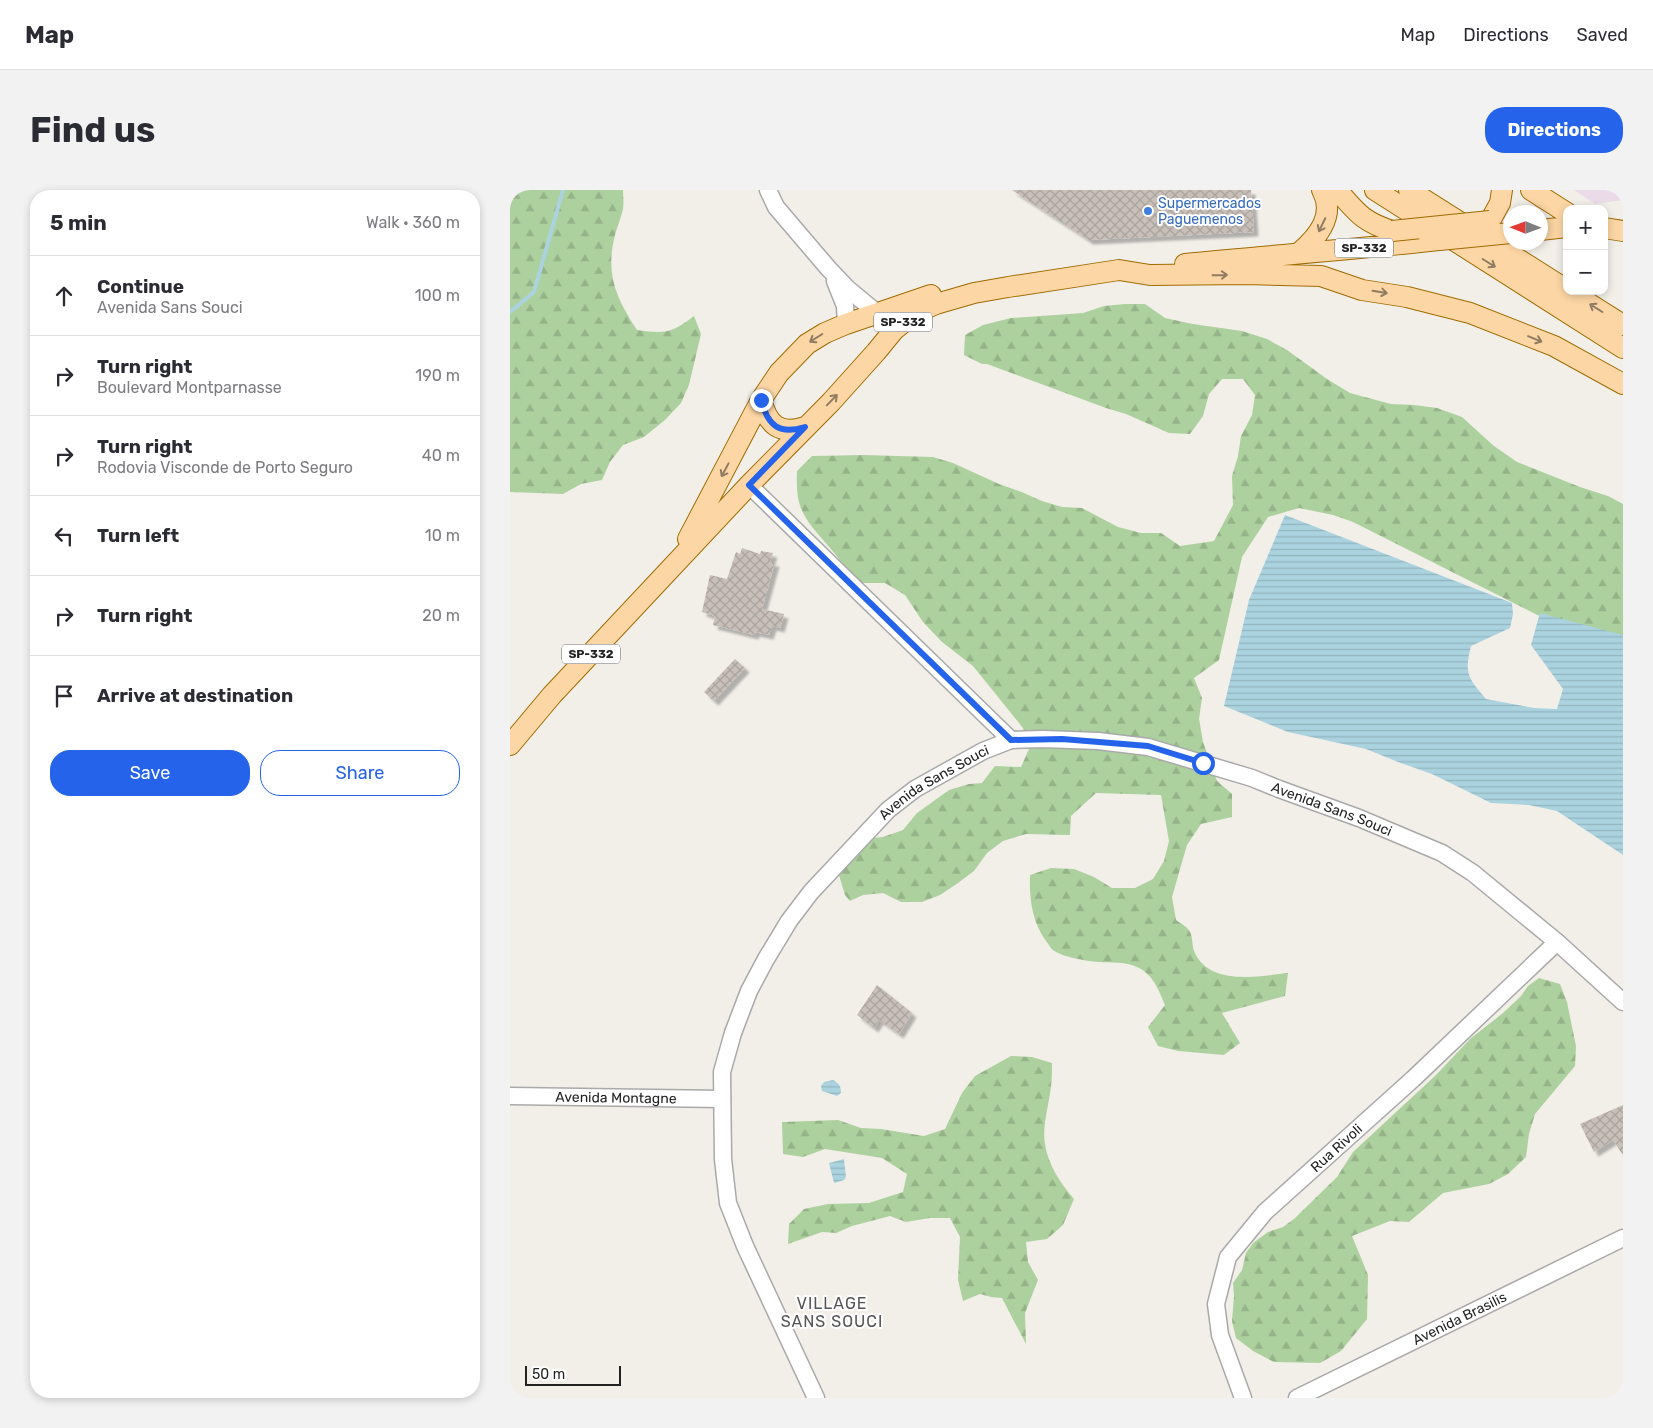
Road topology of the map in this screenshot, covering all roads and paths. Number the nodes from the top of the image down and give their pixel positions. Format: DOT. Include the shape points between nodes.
graph roads {
  1 [pos="768,190"];
  2 [pos="1322,190"];
  3 [pos="1337,190"];
  4 [pos="1374,190"];
  5 [pos="1409,190"];
  6 [pos="1502,190"];
  7 [pos="1530,190"];
  8 [pos="1563,211"];
  9 [pos="1623,216"];
  10 [pos="1608,218"];
  11 [pos="1563,227"];
  12 [pos="1548,229"];
  13 [pos="1608,229"];
  14 [pos="1623,231"];
  15 [pos="1503,234"];
  16 [pos="1299,253"];
  17 [pos="828,268"];
  18 [pos="1119,270"];
  19 [pos="1563,288"];
  20 [pos="1574,295"];
  21 [pos="877,313"];
  22 [pos="846,324"];
  23 [pos="1623,325"];
  24 [pos="1623,348"];
  25 [pos="1623,384"];
  26 [pos="761,400"];
  27 [pos="805,427"];
  28 [pos="749,485"];
  29 [pos="674,564"];
  30 [pos="1011,740"];
  31 [pos="510,745"];
  32 [pos="1557,942"];
  33 [pos="1623,1002"];
  34 [pos="510,1096"];
  35 [pos="722,1099"];
  36 [pos="1623,1238"];
  37 [pos="816,1398"];
  38 [pos="1244,1398"];
  39 [pos="1297,1398"];
  1 -- 17 [label="street" via="776,207"];
  2 -- 16 [label="main road, one-way" via="1327,199 1326,219 1313,241"];
  3 -- 6 [label="main road, bridge" via="1358,214 1373,225 1392,231 1490,220 1500,203"];
  4 -- 24 [label="main road, one-way"];
  5 -- 19 [label="main road"];
  7 -- 8 [label="main road"];
  9 -- 10 [label="main road"];
  11 -- 12 [label="main road"];
  13 -- 14 [label="main road"];
  15 -- 16 [label="main road, SP-332, bridge"];
  16 -- 18 [label="main road, SP-332"];
  17 -- 21 [label="street"];
  17 -- 22 [label="street" via="844,301"];
  18 -- 21 [label="main road, SP-332" via="968,286"];
  18 -- 25 [label="main road, one-way" via="1180,276 1322,276 1362,290 1407,297 1470,313 1554,346"];
  27 -- 18 [label="main road, SP-332, one-way" via="894,330 915,313 974,293"];
  23 -- 20 [label="main road, one-way"];
  21 -- 22 [label="main road, SP-332"];
  22 -- 26 [label="main road, SP-332, one-way" via="807,344 779,373"];
  26 -- 27 [label="main road" via="768,420 780,429 792,431"];
  26 -- 29 [label="main road, SP-332, one-way"];
  27 -- 28 [label="main road, SP-332"];
  28 -- 29 [label="main road, SP-332"];
  28 -- 30 [label="street"];
  29 -- 31 [label="main road, SP-332"];
  30 -- 32 [label="street, Avenida Sans Souci" via="1062,739 1148,746 1252,778 1442,853 1473,873"];
  30 -- 35 [label="street, Avenida Sans Souci" via="983,751 915,789 888,810 811,892 789,921 749,990 722,1072"];
  32 -- 33 [label="street, Avenida Sans Souci"];
  32 -- 38 [label="street, Rua Rivoli" via="1413,1079 1265,1212 1228,1257 1216,1304 1220,1335"];
  34 -- 35 [label="street, Avenida Montagne"];
  35 -- 37 [label="street, Avenida Sans Souci" via="722,1159 728,1203"];
  36 -- 39 [label="street, Avenida Brasilis"];
}
